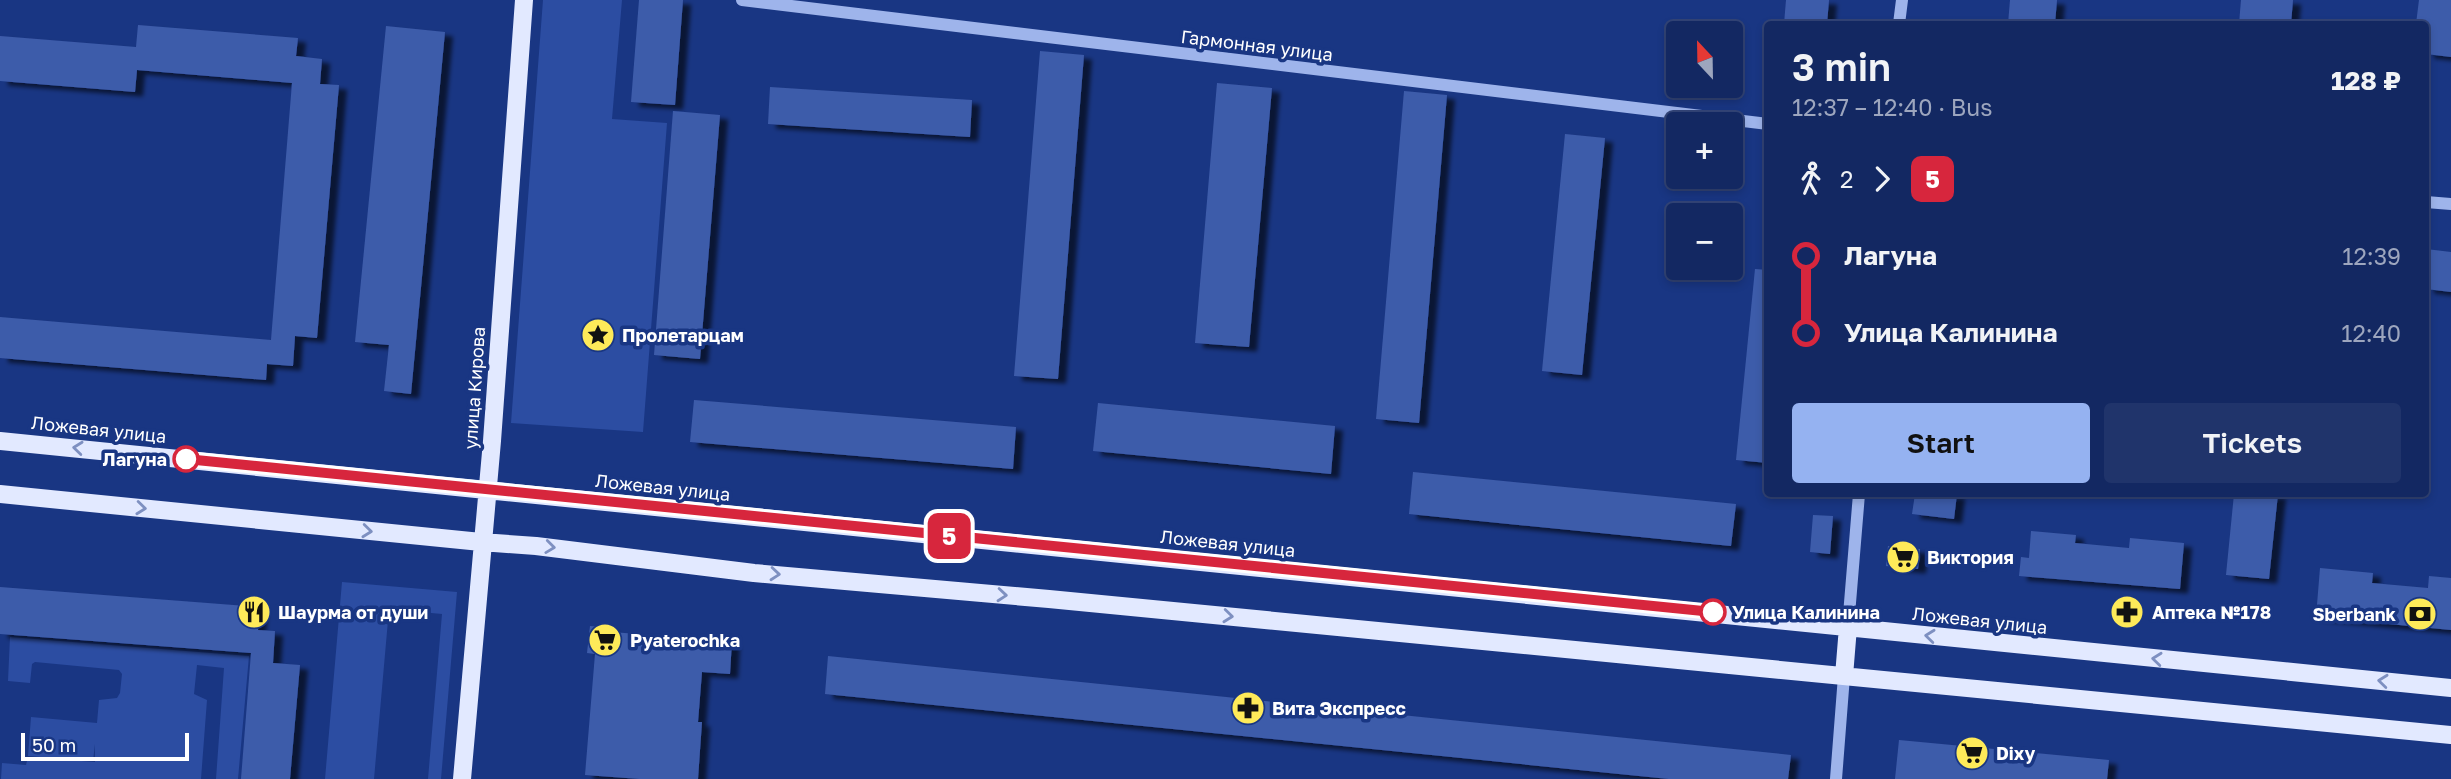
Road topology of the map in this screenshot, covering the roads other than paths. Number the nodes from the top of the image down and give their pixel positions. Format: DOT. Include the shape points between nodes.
graph roads {
  1 [pos="524,0"];
  2 [pos="742,0"];
  3 [pos="1902,0"];
  4 [pos="1899,21"];
  5 [pos="1764,124"];
  6 [pos="2429,202"];
  7 [pos="2451,204"];
  8 [pos="0,441"];
  9 [pos="487,489"];
  10 [pos="0,494"];
  11 [pos="1859,497"];
  12 [pos="481,542"];
  13 [pos="1848,627"];
  14 [pos="1844,676"];
  15 [pos="2451,688"];
  16 [pos="2451,735"];
  17 [pos="462,779"];
  18 [pos="1836,779"];
  1 -- 9 [label="main road, улица Кирова"];
  2 -- 5 [label="street, Гармонная улица"];
  3 -- 4 [label="street"];
  6 -- 7 [label="street"];
  9 -- 8 [label="main road, Ложевая улица, one-way"];
  9 -- 12 [label="main road, улица Кирова"];
  9 -- 13 [label="main road, Ложевая улица"];
  10 -- 12 [label="main road, one-way"];
  11 -- 13 [label="street"];
  12 -- 14 [label="main road, one-way" via="754,573"];
  12 -- 17 [label="main road, улица Кирова"];
  13 -- 14 [label="main road"];
  15 -- 13 [label="main road, Ложевая улица, one-way"];
  14 -- 16 [label="main road"];
  14 -- 18 [label="street"];
}
